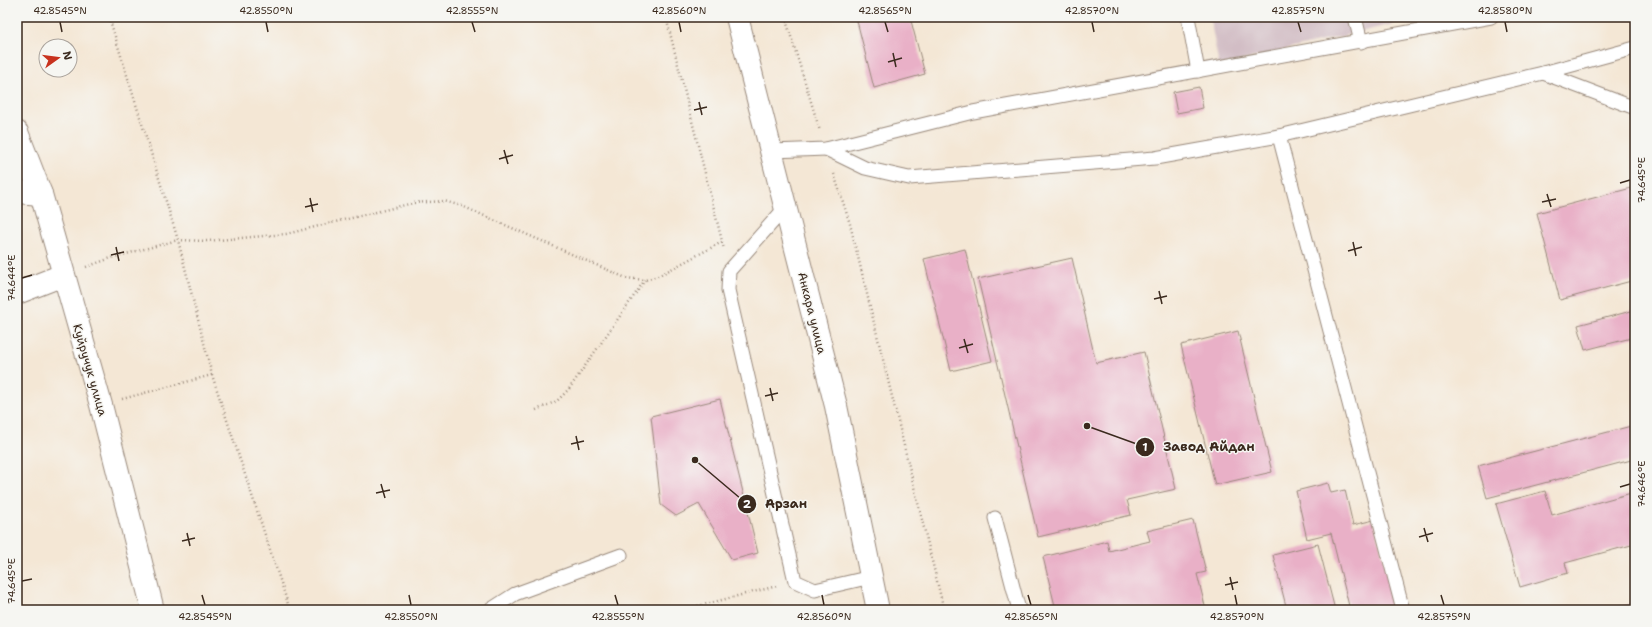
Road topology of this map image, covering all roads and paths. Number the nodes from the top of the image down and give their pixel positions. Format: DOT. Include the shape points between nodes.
graph roads {
  1 [pos="109,17"];
  2 [pos="666,17"];
  3 [pos="738,17"];
  4 [pos="785,17"];
  5 [pos="1188,17"];
  6 [pos="1355,17"];
  7 [pos="1492,17"];
  8 [pos="1478,19"];
  9 [pos="1361,42"];
  10 [pos="1635,48"];
  11 [pos="1198,71"];
  12 [pos="1543,73"];
  13 [pos="1635,108"];
  14 [pos="17,132"];
  15 [pos="1279,136"];
  16 [pos="826,148"];
  17 [pos="772,151"];
  18 [pos="17,192"];
  19 [pos="41,194"];
  20 [pos="785,208"];
  21 [pos="178,240"];
  22 [pos="722,242"];
  23 [pos="110,258"];
  24 [pos="729,271"];
  25 [pos="63,275"];
  26 [pos="645,280"];
  27 [pos="17,293"];
  28 [pos="212,375"];
  29 [pos="101,405"];
  30 [pos="536,410"];
  31 [pos="995,518"];
  32 [pos="621,555"];
  33 [pos="871,577"];
  34 [pos="795,581"];
  35 [pos="153,610"];
  36 [pos="290,610"];
  37 [pos="490,610"];
  38 [pos="682,610"];
  39 [pos="878,610"];
  40 [pos="944,610"];
  41 [pos="1019,610"];
  42 [pos="1403,610"];
  1 -- 21 [label="path"];
  2 -- 22 [label="path"];
  3 -- 17 [label="main road, Анкара улица"];
  4 -- 16 [label="path"];
  5 -- 11 [label="lane"];
  6 -- 9 [label="lane"];
  7 -- 8 [label="lane"];
  8 -- 9 [label="lane"];
  9 -- 11 [label="lane"];
  10 -- 12 [label="lane"];
  11 -- 16 [label="lane" via="973,112"];
  12 -- 13 [label="lane"];
  12 -- 15 [label="lane"];
  14 -- 19 [label="main road, Куйручук улица"];
  15 -- 16 [label="lane" via="1155,158 909,178 865,168"];
  15 -- 42 [label="lane"];
  16 -- 17 [label="lane"];
  16 -- 40 [label="path" via="850,224"];
  17 -- 20 [label="main road, Анкара улица"];
  18 -- 19 [label="main road"];
  19 -- 25 [label="main road, Куйручук улица"];
  20 -- 24 [label="lane"];
  20 -- 33 [label="main road, Анкара улица" via="836,406"];
  21 -- 23 [label="path"];
  21 -- 26 [label="path" via="208,241 286,234 414,203 444,201 462,206 626,278"];
  21 -- 28 [label="path"];
  22 -- 24 [label="path"];
  22 -- 26 [label="path" via="658,276"];
  24 -- 34 [label="lane" via="728,290"];
  25 -- 27 [label="main road"];
  25 -- 29 [label="main road, Куйручук улица"];
  26 -- 30 [label="path" via="569,389 557,401"];
  28 -- 29 [label="path"];
  28 -- 36 [label="path"];
  29 -- 35 [label="main road, Куйручук улица"];
  31 -- 41 [label="lane"];
  32 -- 37 [label="lane" via="516,594"];
  33 -- 34 [label="lane" via="815,590"];
  33 -- 39 [label="main road, Анкара улица"];
  34 -- 38 [label="path"];
}
